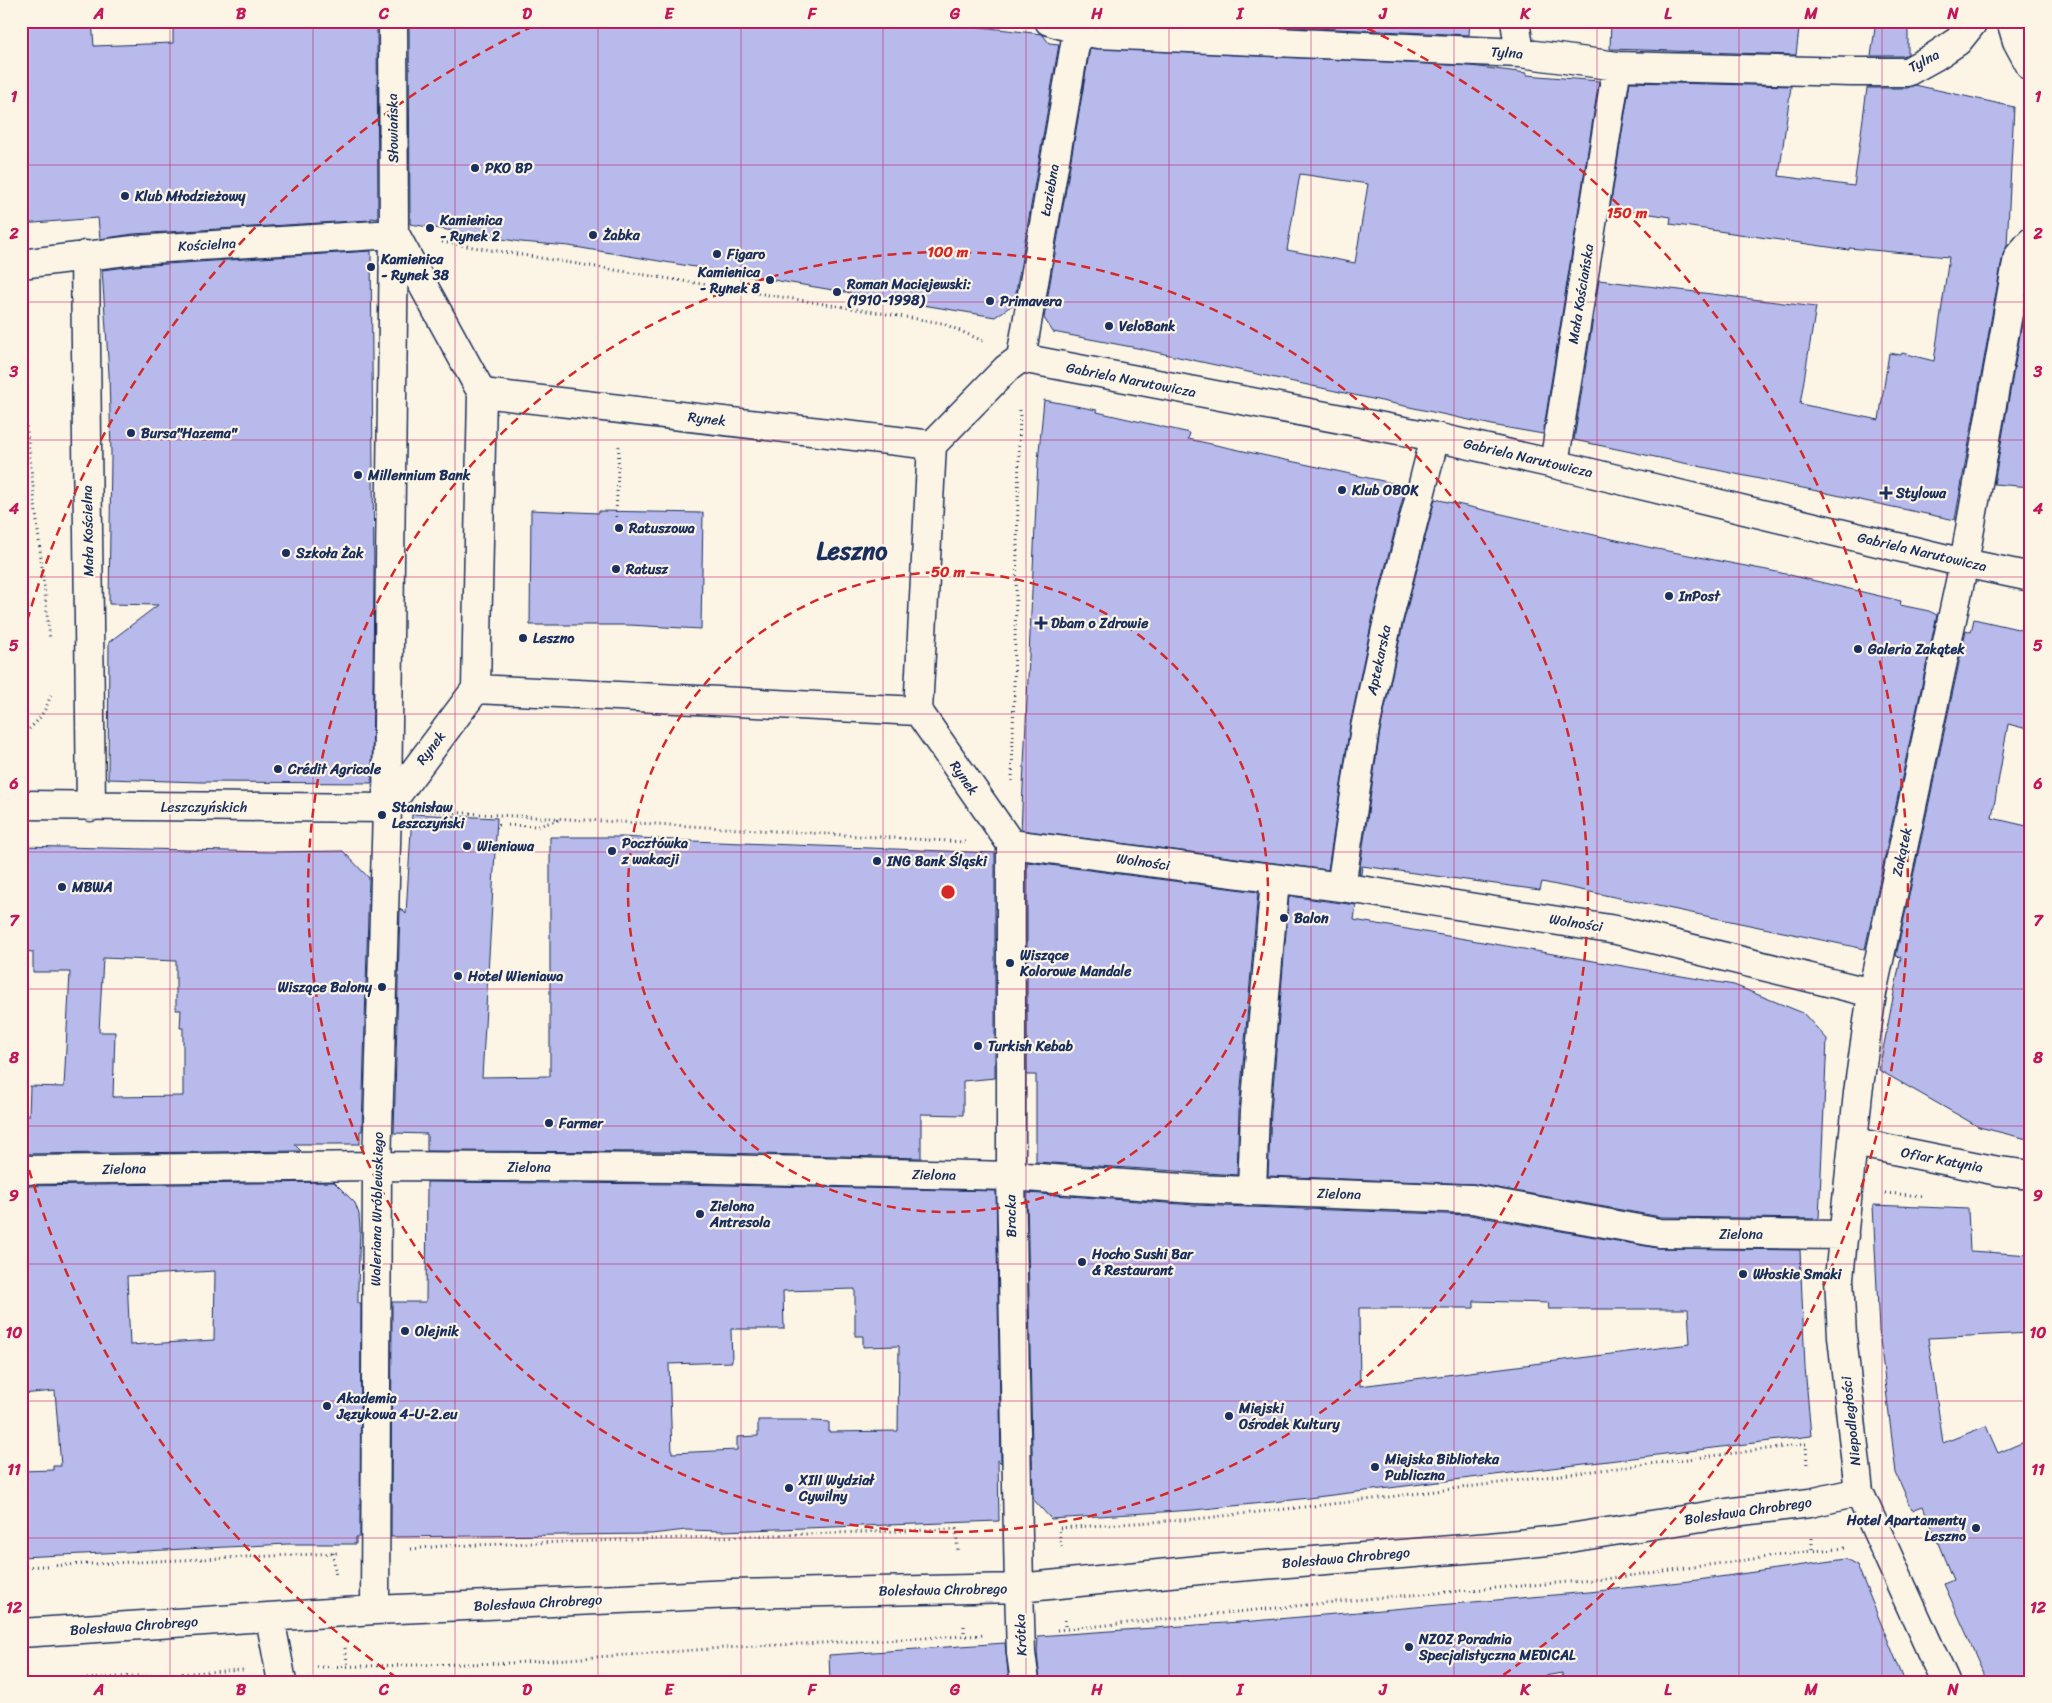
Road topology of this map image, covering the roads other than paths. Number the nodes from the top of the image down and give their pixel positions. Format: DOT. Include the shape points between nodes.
graph roads {
  1 [pos="392,21"];
  2 [pos="1049,21"];
  3 [pos="1515,21"];
  4 [pos="2011,21"];
  5 [pos="1079,26"];
  6 [pos="1966,31"];
  7 [pos="1520,53"];
  8 [pos="1616,66"];
  9 [pos="2031,67"];
  10 [pos="394,234"];
  11 [pos="2031,242"];
  12 [pos="85,255"];
  13 [pos="21,264"];
  14 [pos="1021,358"];
  15 [pos="482,393"];
  16 [pos="1435,437"];
  17 [pos="932,445"];
  18 [pos="1554,464"];
  19 [pos="1964,563"];
  20 [pos="2031,577"];
  21 [pos="476,689"];
  22 [pos="918,711"];
  23 [pos="21,805"];
  24 [pos="91,807"];
  25 [pos="387,808"];
  26 [pos="1011,844"];
  27 [pos="1275,880"];
  28 [pos="1341,887"];
  29 [pos="1872,993"];
  30 [pos="1854,1142"];
  31 [pos="377,1166"];
  32 [pos="21,1170"];
  33 [pos="2031,1175"];
  34 [pos="1011,1176"];
  35 [pos="1252,1190"];
  36 [pos="1844,1234"];
  37 [pos="1859,1492"];
  38 [pos="1019,1588"];
  39 [pos="375,1610"];
  40 [pos="270,1618"];
  41 [pos="21,1633"];
  42 [pos="281,1675"];
  43 [pos="1024,1682"];
  44 [pos="1944,1682"];
  1 -- 10 [label="street, Słowiańska"];
  2 -- 5 [label="street, Tylna"];
  3 -- 7 [label="street"];
  4 -- 9 [label="street"];
  5 -- 7 [label="street, Tylna" via="1098,34"];
  5 -- 14 [label="street, Łaziebna"];
  6 -- 8 [label="street, Tylna" via="1934,57 1907,72"];
  7 -- 8 [label="street, Tylna"];
  8 -- 18 [label="street, Mała Kościańska"];
  10 -- 12 [label="street, Kościelna"];
  10 -- 15 [label="street"];
  10 -- 25 [label="street, Słowiańska"];
  11 -- 19 [label="street, Zakątek" via="2018,257"];
  12 -- 13 [label="street, Kościelna"];
  12 -- 24 [label="street, Mała Kościelna"];
  14 -- 16 [label="street, Gabriela Narutowicza"];
  14 -- 17 [label="street" via="1006,369"];
  15 -- 17 [label="street, Rynek"];
  15 -- 21 [label="street"];
  16 -- 18 [label="street, Gabriela Narutowicza"];
  16 -- 28 [label="street, Aptekarska" via="1388,620 1365,728"];
  17 -- 22 [label="street"];
  18 -- 19 [label="street, Gabriela Narutowicza"];
  19 -- 20 [label="street, Gabriela Narutowicza"];
  19 -- 29 [label="street, Zakątek"];
  21 -- 22 [label="street"];
  21 -- 25 [label="street, Rynek"];
  22 -- 26 [label="street, Rynek"];
  23 -- 24 [label="street, Leszczyńskich"];
  24 -- 25 [label="street, Leszczyńskich"];
  25 -- 31 [label="street, Waleriana Wróblewskiego"];
  26 -- 27 [label="street, Wolności"];
  26 -- 34 [label="street, Bracka"];
  27 -- 28 [label="street, Wolności"];
  27 -- 35 [label="street" via="1255,1111"];
  28 -- 29 [label="street, Wolności" via="1616,930"];
  29 -- 30 [label="street, Zakątek"];
  30 -- 33 [label="street, Ofiar Katynia"];
  30 -- 36 [label="street, Niepodległości"];
  31 -- 32 [label="street, Zielona"];
  31 -- 34 [label="street, Zielona" via="678,1168"];
  31 -- 39 [label="street, Waleriana Wróblewskiego"];
  34 -- 35 [label="street, Zielona"];
  34 -- 38 [label="street, Bracka"];
  35 -- 36 [label="street, Zielona" via="1472,1199 1660,1233"];
  36 -- 37 [label="street, Niepodległości" via="1839,1278 1842,1336"];
  37 -- 38 [label="street, Bolesława Chrobrego" via="1528,1543"];
  37 -- 44 [label="street, Niepodległości"];
  38 -- 39 [label="street, Bolesława Chrobrego" via="732,1594"];
  38 -- 43 [label="street, Krótka"];
  39 -- 40 [label="street, Bolesława Chrobrego"];
  40 -- 41 [label="street, Bolesława Chrobrego"];
  40 -- 42 [label="street"];
}
